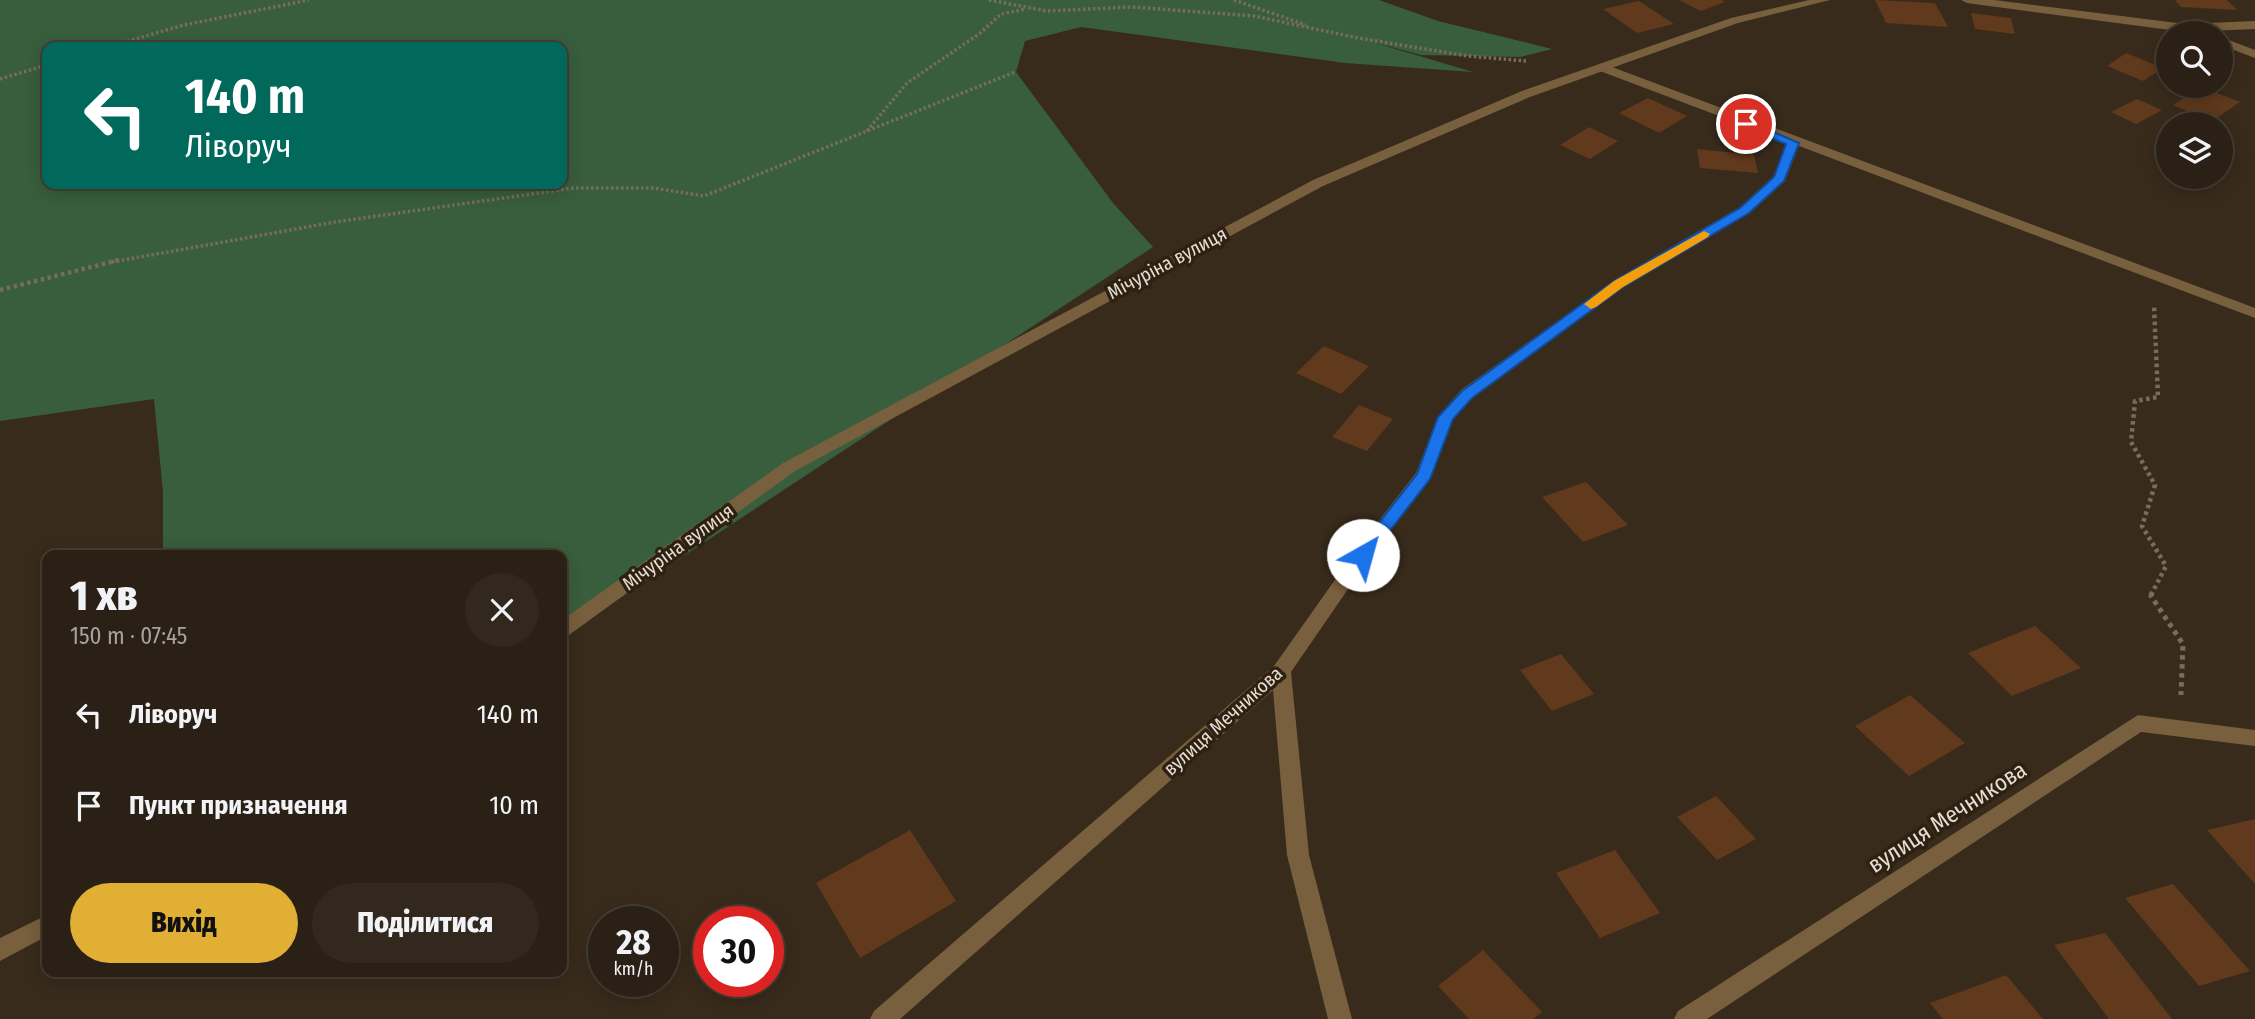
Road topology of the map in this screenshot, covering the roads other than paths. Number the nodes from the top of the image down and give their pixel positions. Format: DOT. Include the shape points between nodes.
graph roads {
  1 [pos="1824,0"];
  2 [pos="1967,0"];
  3 [pos="2156,24"];
  4 [pos="2255,25"];
  5 [pos="2233,26"];
  6 [pos="2233,46"];
  7 [pos="2255,54"];
  8 [pos="1604,68"];
  9 [pos="1793,143"];
  10 [pos="2255,313"];
  11 [pos="567,626"];
  12 [pos="1281,671"];
  13 [pos="2255,737"];
  14 [pos="42,928"];
  15 [pos="0,950"];
  16 [pos="882,1019"];
  17 [pos="1340,1019"];
  18 [pos="1686,1019"];
  1 -- 8 [label="street, Мічуріна вулиця" via="1735,20"];
  2 -- 3 [label="street"];
  4 -- 5 [label="street"];
  6 -- 7 [label="street"];
  8 -- 9 [label="street"];
  8 -- 11 [label="street, Мічуріна вулиця" via="1526,94 1318,183 1159,267 789,467"];
  9 -- 10 [label="street"];
  9 -- 12 [label="street, вулиця Мечникова" via="1780,178 1745,210 1619,284 1467,394 1446,417 1424,475"];
  12 -- 16 [label="street, вулиця Мечникова"];
  12 -- 17 [label="street" via="1298,855"];
  13 -- 18 [label="street, вулиця Мечникова" via="2137,723"];
  14 -- 15 [label="street"];
}
